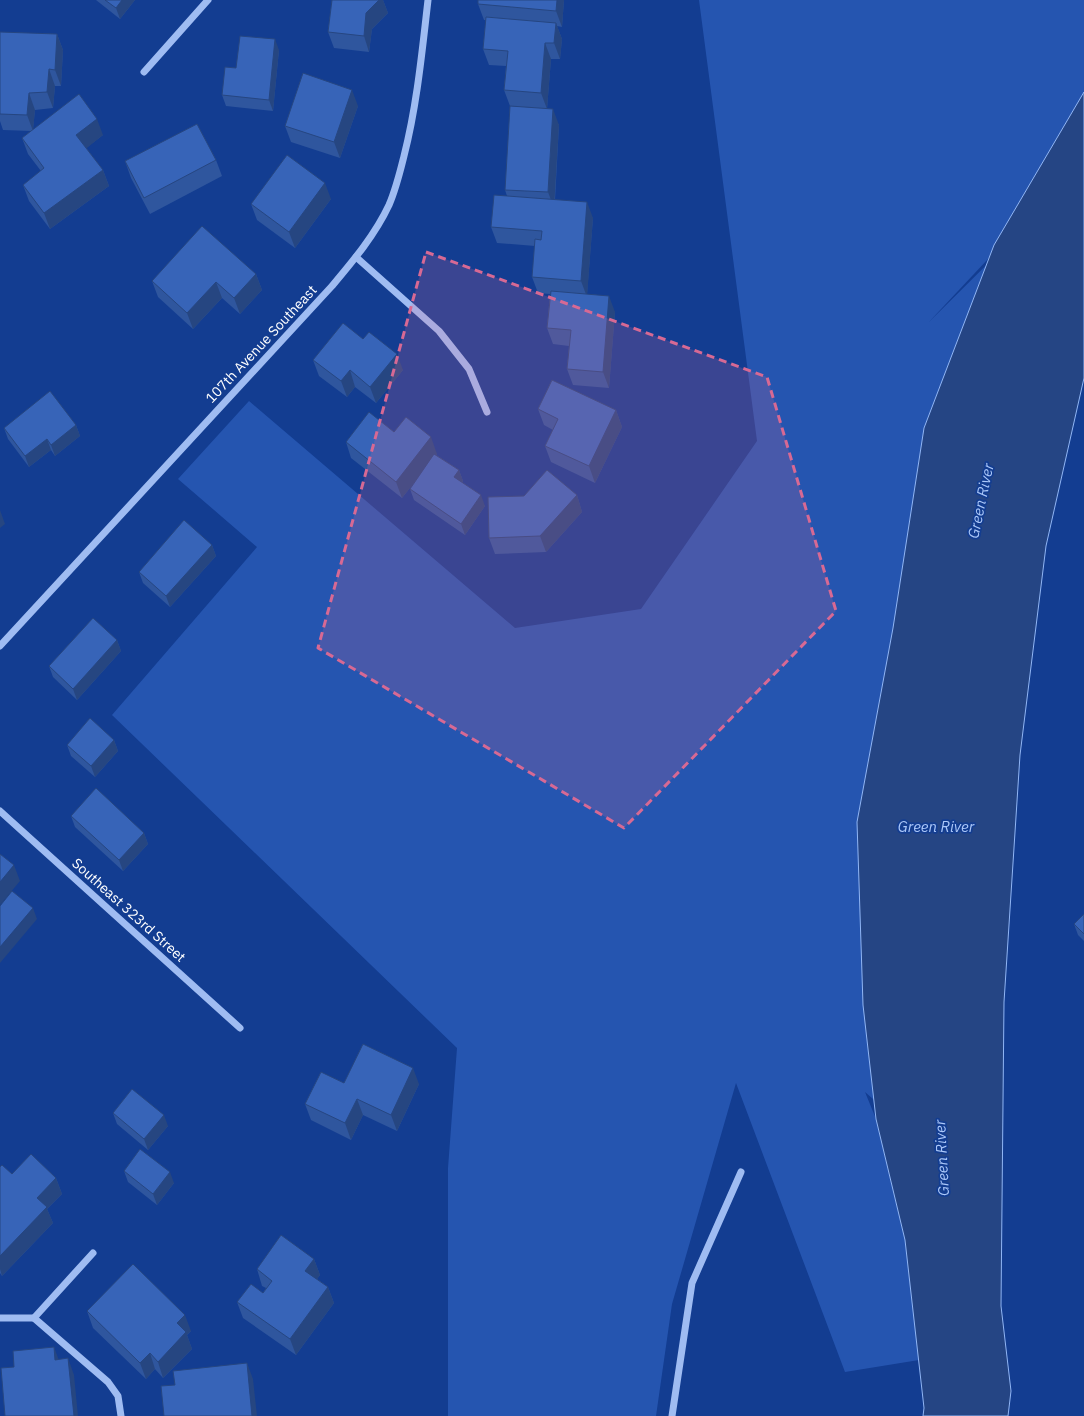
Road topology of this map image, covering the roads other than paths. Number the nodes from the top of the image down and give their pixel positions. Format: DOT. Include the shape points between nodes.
graph roads {
  1 [pos="208,0"];
  2 [pos="428,0"];
  3 [pos="144,72"];
  4 [pos="356,257"];
  5 [pos="487,412"];
  6 [pos="0,646"];
  7 [pos="0,811"];
  8 [pos="240,1028"];
  9 [pos="740,1172"];
  10 [pos="93,1253"];
  11 [pos="0,1318"];
  12 [pos="34,1318"];
  13 [pos="121,1416"];
  14 [pos="672,1416"];
  1 -- 3 [label="street"];
  2 -- 4 [label="street, 107th Avenue Southeast" via="414,115 399,176 390,204"];
  4 -- 5 [label="street" via="438,331 469,369"];
  4 -- 6 [label="street, 107th Avenue Southeast"];
  7 -- 8 [label="street, Southeast 323rd Street"];
  9 -- 14 [label="street" via="692,1283"];
  10 -- 12 [label="street"];
  11 -- 12 [label="street"];
  12 -- 13 [label="street" via="108,1382 118,1396"];
}
